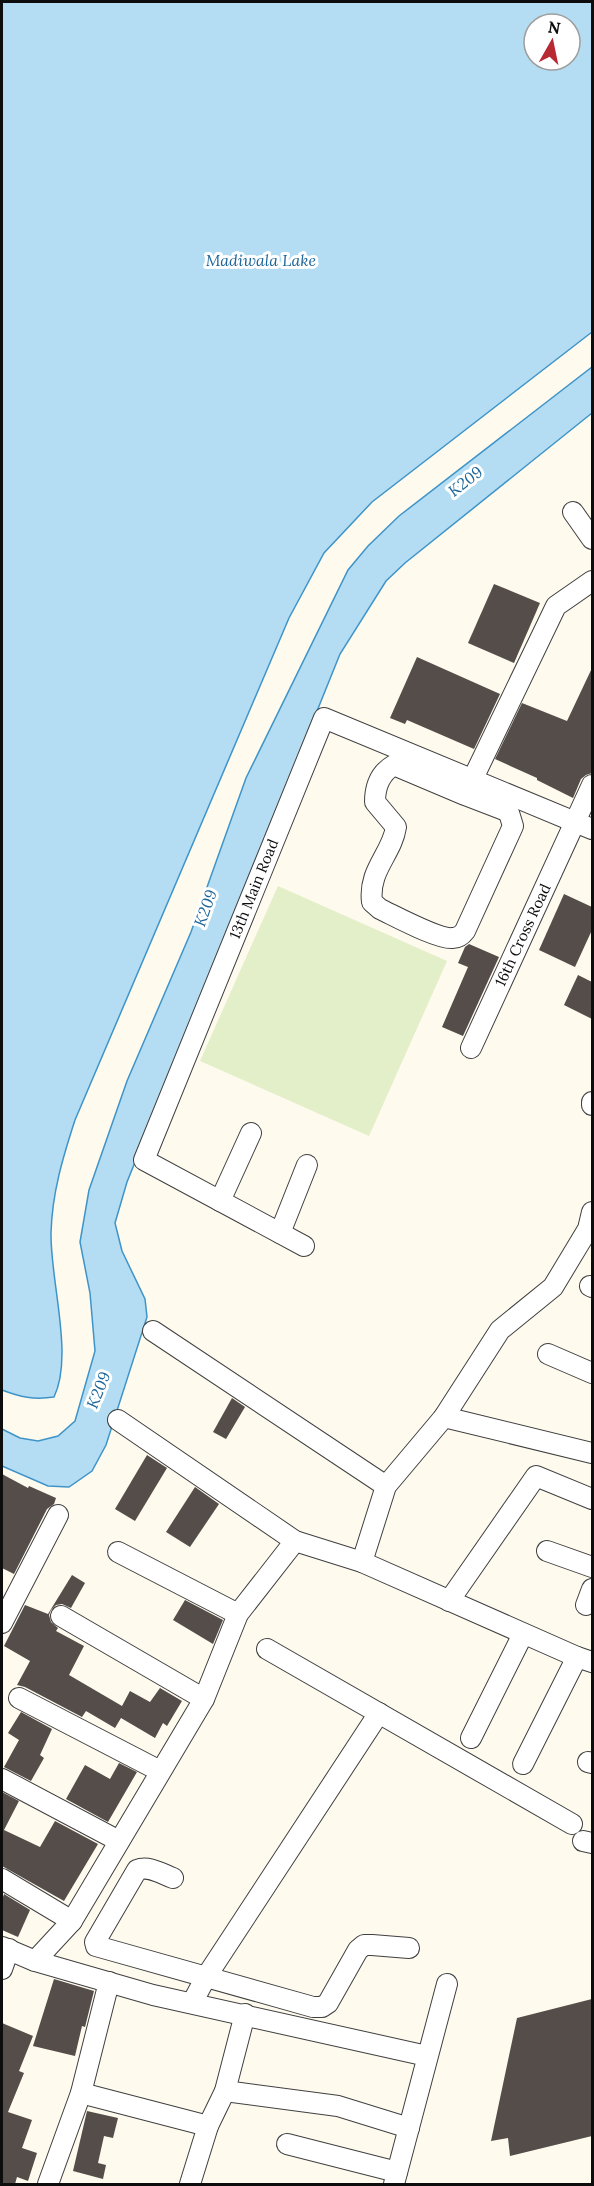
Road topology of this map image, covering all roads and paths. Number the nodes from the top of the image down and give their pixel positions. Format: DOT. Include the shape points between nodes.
graph roads {
  1 [pos="573,512"];
  2 [pos="592,538"];
  3 [pos="592,581"];
  4 [pos="592,785"];
  5 [pos="469,787"];
  6 [pos="584,825"];
  7 [pos="471,1048"];
  8 [pos="251,1132"];
  9 [pos="307,1165"];
  10 [pos="220,1201"];
  11 [pos="592,1212"];
  12 [pos="280,1233"];
  13 [pos="304,1246"];
  14 [pos="153,1331"];
  15 [pos="548,1354"];
  16 [pos="592,1373"];
  17 [pos="444,1417"];
  18 [pos="118,1420"];
  19 [pos="592,1453"];
  20 [pos="386,1486"];
  21 [pos="592,1499"];
  22 [pos="58,1515"];
  23 [pos="295,1541"];
  24 [pos="547,1551"];
  25 [pos="118,1552"];
  26 [pos="362,1562"];
  27 [pos="592,1567"];
  28 [pos="449,1601"];
  29 [pos="238,1614"];
  30 [pos="61,1616"];
  31 [pos="2,1623"];
  32 [pos="523,1634"];
  33 [pos="267,1649"];
  34 [pos="585,1660"];
  35 [pos="19,1698"];
  36 [pos="204,1699"];
  37 [pos="379,1713"];
  38 [pos="471,1738"];
  39 [pos="523,1764"];
  40 [pos="160,1771"];
  41 [pos="2,1779"];
  42 [pos="572,1824"];
  43 [pos="119,1841"];
  44 [pos="172,1878"];
  45 [pos="2,1879"];
  46 [pos="72,1921"];
  47 [pos="5,1948"];
  48 [pos="409,1948"];
  49 [pos="35,1961"];
  50 [pos="163,1965"];
  51 [pos="2,1969"];
  52 [pos="206,1977"];
  53 [pos="109,1982"];
  54 [pos="447,1984"];
  55 [pos="153,1995"];
  56 [pos="192,2003"];
  57 [pos="245,2014"];
  58 [pos="427,2056"];
  59 [pos="225,2091"];
  60 [pos="81,2093"];
  61 [pos="208,2126"];
  62 [pos="409,2128"];
  63 [pos="287,2144"];
  64 [pos="396,2178"];
  65 [pos="48,2184"];
  66 [pos="190,2184"];
  1 -- 2 [label="street"];
  3 -- 5 [label="street" via="556,606"];
  4 -- 6 [label="street, 16th Cross Road"];
  5 -- 5 [label="street" via="509,813 513,826 465,931 452,939 372,902 373,880 396,827 375,802 375,790 385,770 394,765"];
  5 -- 6 [label="street, 13th Main Road"];
  5 -- 10 [label="street, 13th Main Road" via="324,718 144,1160"];
  6 -- 7 [label="street, 16th Cross Road"];
  8 -- 10 [label="street"];
  9 -- 12 [label="street"];
  10 -- 12 [label="street, 13th Main Road"];
  11 -- 17 [label="street" via="588,1229 553,1287 500,1330"];
  12 -- 13 [label="street, 13th Main Road"];
  14 -- 20 [label="street"];
  15 -- 16 [label="street"];
  17 -- 19 [label="street"];
  17 -- 20 [label="street"];
  18 -- 23 [label="street"];
  20 -- 26 [label="street"];
  21 -- 28 [label="street" via="536,1476"];
  22 -- 31 [label="street"];
  23 -- 26 [label="street"];
  23 -- 29 [label="street"];
  24 -- 27 [label="street"];
  25 -- 29 [label="street"];
  26 -- 28 [label="street"];
  28 -- 32 [label="street"];
  29 -- 36 [label="street"];
  30 -- 36 [label="street"];
  32 -- 34 [label="street"];
  32 -- 38 [label="street"];
  33 -- 37 [label="street"];
  34 -- 39 [label="street"];
  35 -- 40 [label="street"];
  36 -- 40 [label="street"];
  37 -- 42 [label="street"];
  37 -- 52 [label="street"];
  40 -- 43 [label="street"];
  41 -- 43 [label="street"];
  43 -- 46 [label="street"];
  44 -- 50 [label="street" via="150,1869 137,1870 94,1944"];
  45 -- 46 [label="street"];
  46 -- 49 [label="street"];
  47 -- 49 [label="street"];
  47 -- 51 [label="street"];
  48 -- 52 [label="street" via="364,1945 322,2007"];
  49 -- 53 [label="street"];
  50 -- 52 [label="street"];
  50 -- 55 [label="street" via="156,1975"];
  52 -- 56 [label="street"];
  53 -- 55 [label="street"];
  53 -- 60 [label="street"];
  54 -- 58 [label="street"];
  55 -- 56 [label="street"];
  56 -- 57 [label="street"];
  57 -- 58 [label="street"];
  57 -- 59 [label="street"];
  58 -- 62 [label="street"];
  59 -- 61 [label="street"];
  59 -- 62 [label="street" via="338,2106"];
  60 -- 61 [label="street"];
  60 -- 65 [label="street"];
  61 -- 66 [label="street"];
  62 -- 64 [label="street"];
  63 -- 64 [label="street"];
}
